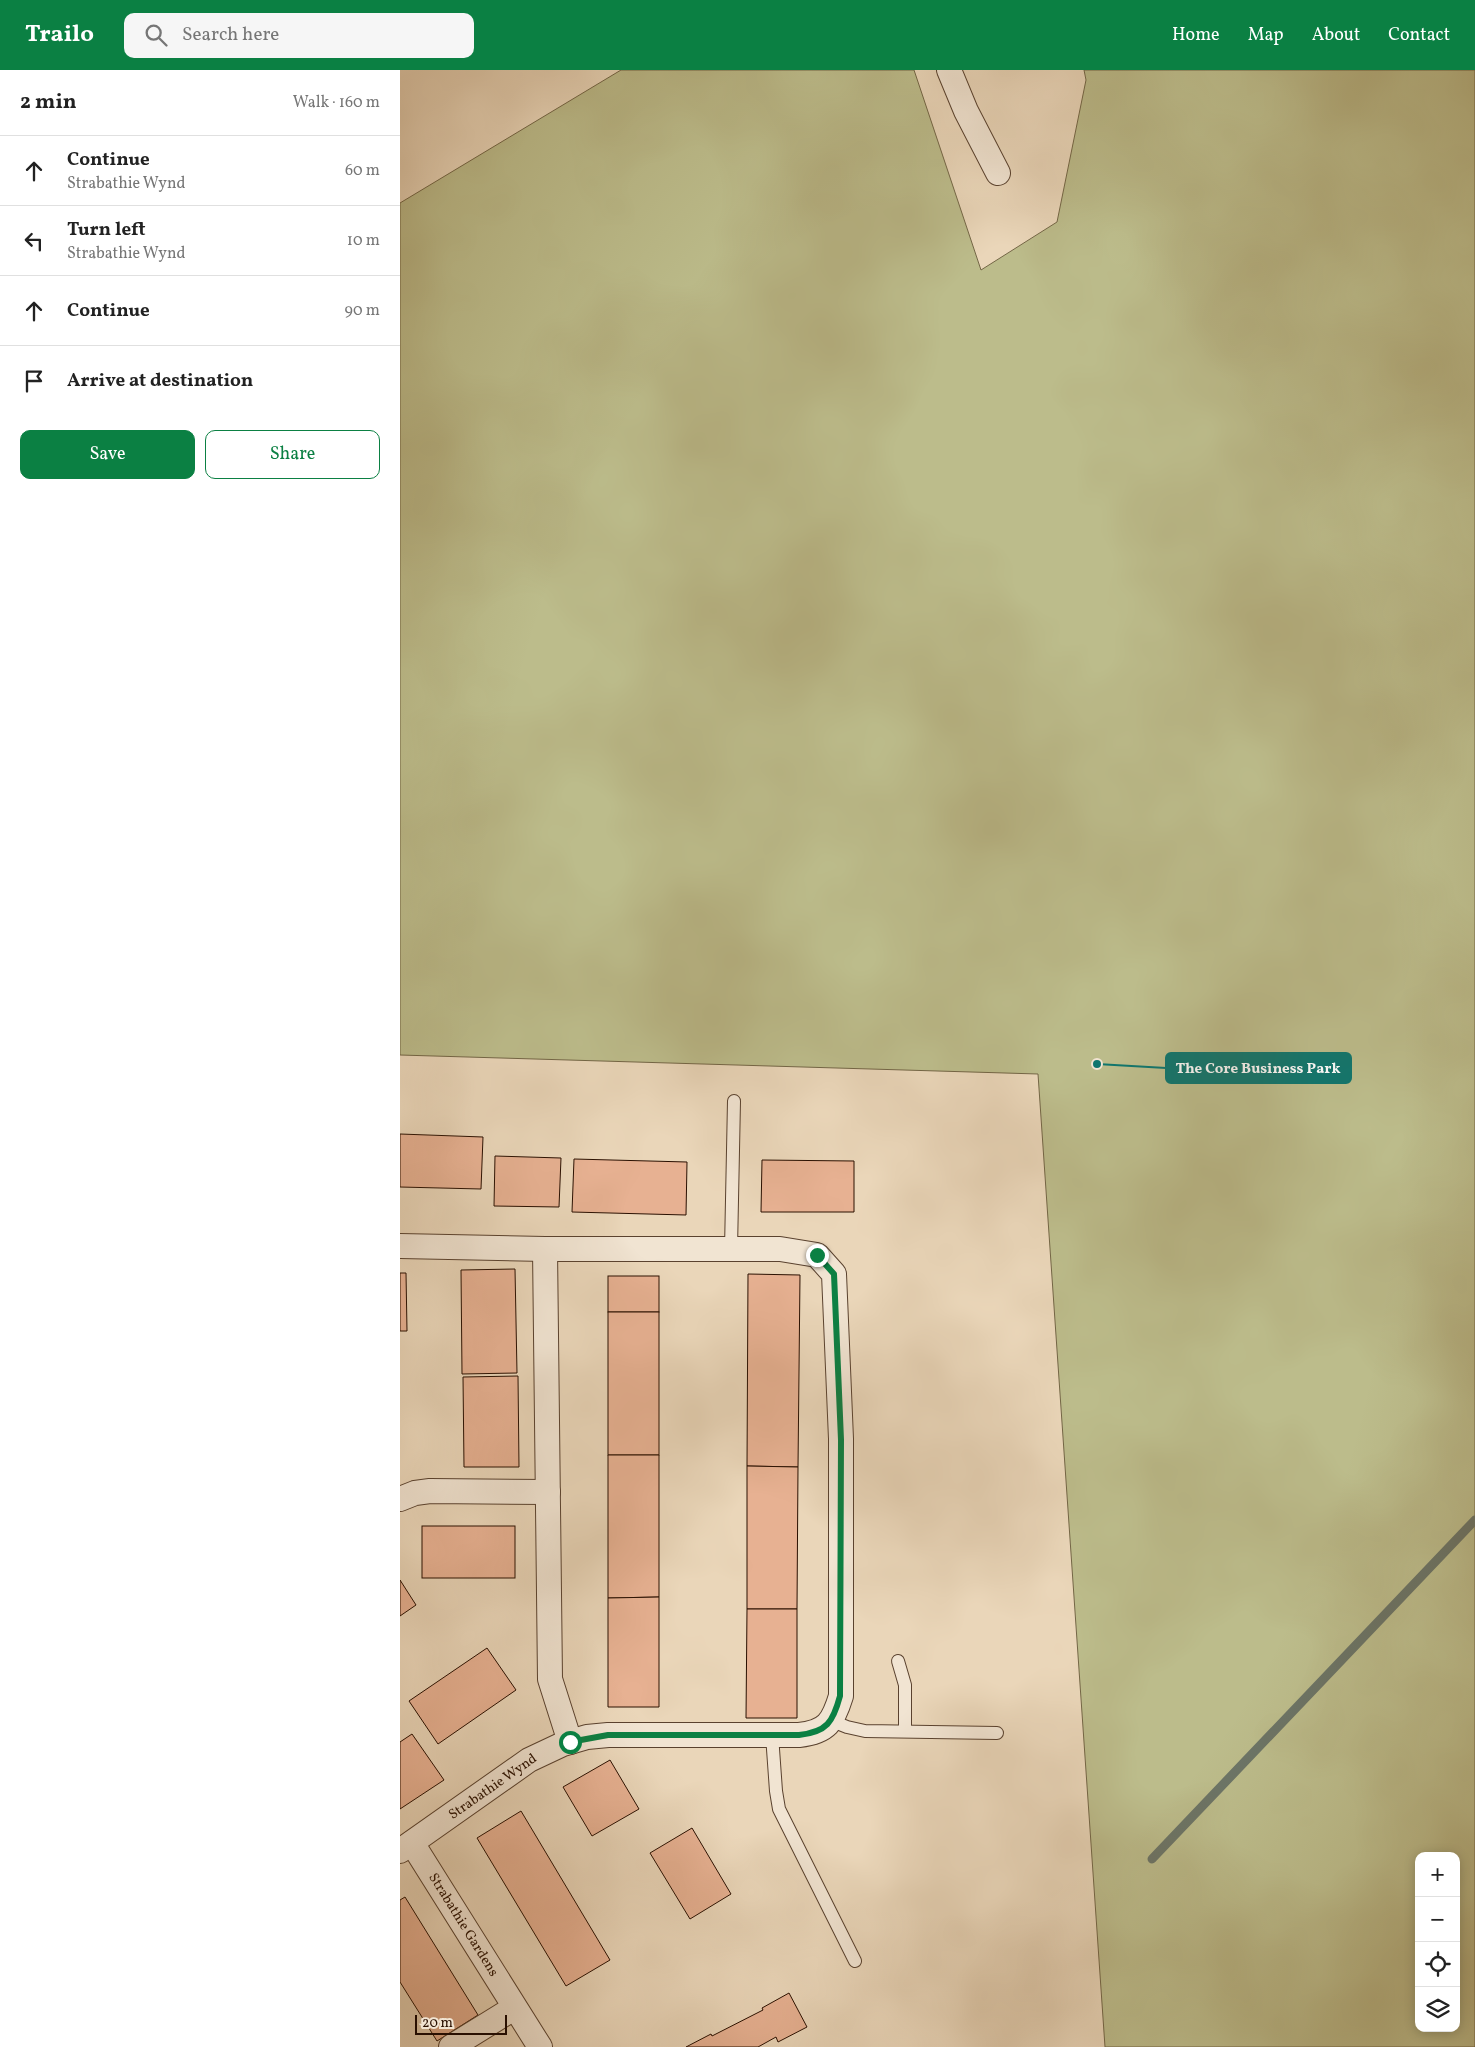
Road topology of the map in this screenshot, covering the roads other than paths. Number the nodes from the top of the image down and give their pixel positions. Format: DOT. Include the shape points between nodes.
graph roads {
  1 [pos="949,70"];
  2 [pos="998,173"];
  3 [pos="734,1101"];
  4 [pos="400,1246"];
  5 [pos="545,1249"];
  6 [pos="731,1249"];
  7 [pos="548,1492"];
  8 [pos="400,1499"];
  9 [pos="898,1661"];
  10 [pos="832,1721"];
  11 [pos="905,1731"];
  12 [pos="997,1733"];
  13 [pos="772,1735"];
  14 [pos="570,1742"];
  15 [pos="406,1847"];
  16 [pos="855,1961"];
  17 [pos="514,2008"];
  18 [pos="451,2047"];
  19 [pos="540,2047"];
  1 -- 2 [label="street"];
  3 -- 6 [label="lane"];
  4 -- 5 [label="street"];
  5 -- 6 [label="street"];
  5 -- 7 [label="street"];
  6 -- 10 [label="street" via="780,1249 817,1255 834,1274 841,1440 841,1665 840,1696"];
  7 -- 8 [label="street" via="430,1490"];
  7 -- 14 [label="street" via="550,1678"];
  9 -- 11 [label="lane" via="904,1685"];
  10 -- 11 [label="lane" via="865,1731"];
  10 -- 13 [label="street, Strabathie Wynd" via="812,1734"];
  11 -- 12 [label="lane"];
  13 -- 14 [label="street, Strabathie Wynd" via="608,1735"];
  13 -- 16 [label="lane" via="780,1809"];
  14 -- 15 [label="street, Strabathie Wynd" via="529,1760"];
  15 -- 17 [label="street, Strabathie Gardens"];
  17 -- 18 [label="street"];
  17 -- 19 [label="street, Strabathie Gardens"];
}
